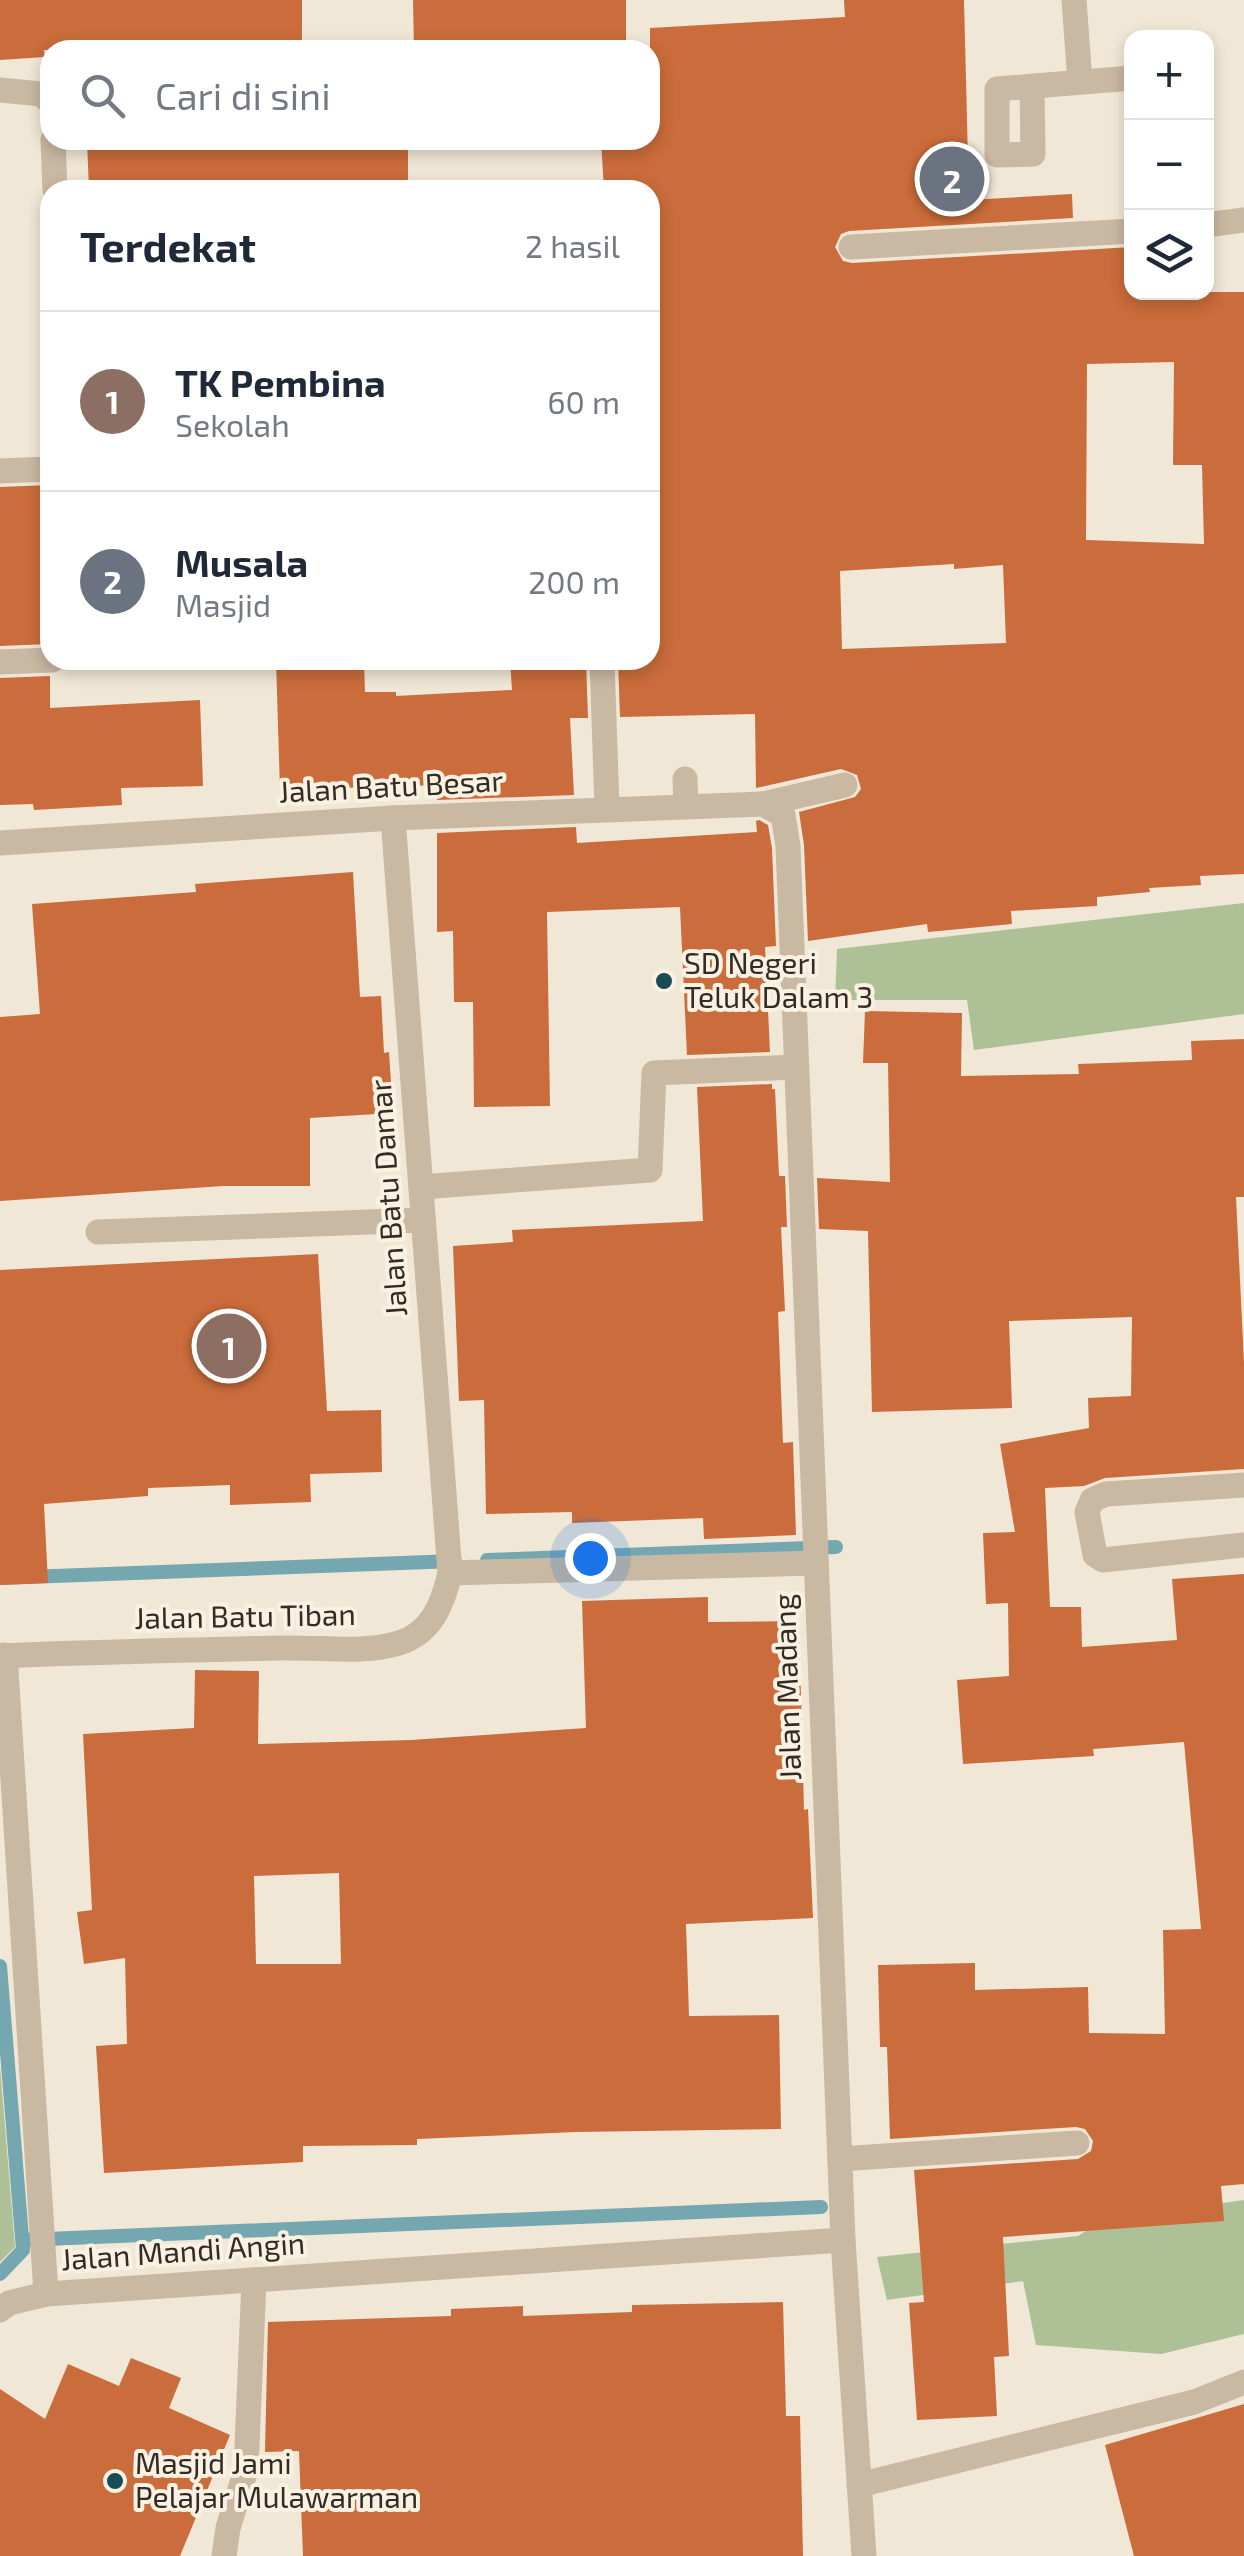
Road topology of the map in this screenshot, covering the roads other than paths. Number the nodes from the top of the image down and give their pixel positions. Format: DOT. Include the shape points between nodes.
graph roads {
  1 [pos="1074,0"];
  2 [pos="1124,79"];
  3 [pos="1080,82"];
  4 [pos="1032,86"];
  5 [pos="0,90"];
  6 [pos="40,94"];
  7 [pos="54,150"];
  8 [pos="55,180"];
  9 [pos="1244,220"];
  10 [pos="1214,224"];
  11 [pos="1124,232"];
  12 [pos="851,247"];
  13 [pos="40,469"];
  14 [pos="0,471"];
  15 [pos="40,660"];
  16 [pos="0,662"];
  17 [pos="602,670"];
  18 [pos="685,778"];
  19 [pos="845,785"];
  20 [pos="686,806"];
  21 [pos="607,808"];
  22 [pos="773,809"];
  23 [pos="392,818"];
  24 [pos="0,843"];
  25 [pos="796,1066"];
  26 [pos="421,1186"];
  27 [pos="423,1220"];
  28 [pos="98,1232"];
  29 [pos="1244,1484"];
  30 [pos="1244,1545"];
  31 [pos="815,1563"];
  32 [pos="450,1572"];
  33 [pos="3,1656"];
  34 [pos="1077,2143"];
  35 [pos="840,2159"];
  36 [pos="844,2240"];
  37 [pos="254,2280"];
  38 [pos="46,2294"];
  39 [pos="0,2310"];
  40 [pos="1244,2382"];
  41 [pos="859,2485"];
  42 [pos="224,2556"];
  43 [pos="864,2556"];
  1 -- 3 [label="street"];
  2 -- 3 [label="street"];
  3 -- 4 [label="street"];
  5 -- 6 [label="street"];
  7 -- 8 [label="street"];
  9 -- 10 [label="street"];
  11 -- 12 [label="street"];
  13 -- 14 [label="street"];
  15 -- 16 [label="street"];
  17 -- 21 [label="street"];
  18 -- 20 [label="street"];
  19 -- 22 [label="street, Jalan Batu Besar"];
  20 -- 21 [label="street, Jalan Batu Besar"];
  20 -- 22 [label="street, Jalan Batu Besar"];
  21 -- 23 [label="street, Jalan Batu Besar"];
  22 -- 25 [label="street, Jalan Madang" via="788,846"];
  23 -- 24 [label="street, Jalan Batu Besar"];
  23 -- 26 [label="street, Jalan Batu Damar"];
  25 -- 26 [label="street" via="654,1073 650,1170"];
  25 -- 31 [label="street, Jalan Madang"];
  26 -- 27 [label="street, Jalan Batu Damar"];
  27 -- 28 [label="street"];
  27 -- 32 [label="street, Jalan Batu Damar"];
  29 -- 30 [label="street" via="1106,1494 1092,1500 1087,1512 1095,1555 1103,1560"];
  31 -- 32 [label="street"];
  31 -- 35 [label="street, Jalan Madang"];
  32 -- 33 [label="street, Jalan Batu Tiban" via="443,1602 425,1630 400,1643"];
  33 -- 38 [label="street, Jalan Mandi Angin"];
  34 -- 35 [label="street"];
  35 -- 36 [label="street, Jalan Madang"];
  36 -- 37 [label="street, Jalan Mandi Angin"];
  36 -- 41 [label="street, Jalan Madang"];
  37 -- 38 [label="street, Jalan Mandi Angin"];
  37 -- 42 [label="street" via="246,2470"];
  38 -- 39 [label="street"];
  40 -- 41 [label="street" via="1194,2402"];
  41 -- 43 [label="street, Jalan Madang"];
}
